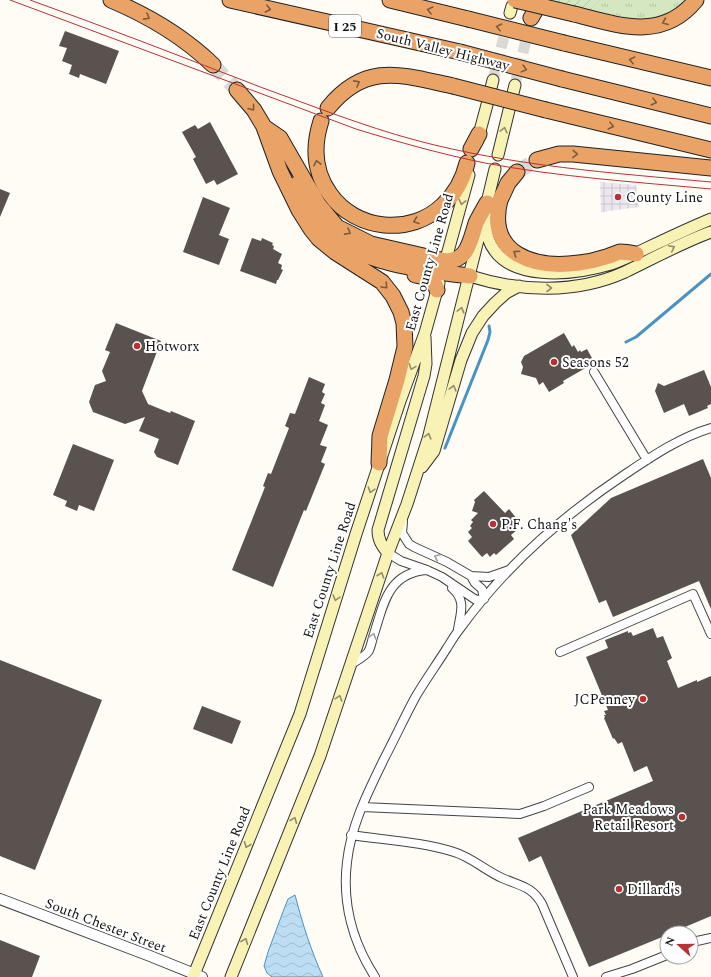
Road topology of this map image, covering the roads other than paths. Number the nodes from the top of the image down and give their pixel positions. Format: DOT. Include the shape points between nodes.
graph roads {
  1 [pos="111,0"];
  2 [pos="230,0"];
  3 [pos="390,0"];
  4 [pos="696,0"];
  5 [pos="512,6"];
  6 [pos="213,65"];
  7 [pos="711,78"];
  8 [pos="238,90"];
  9 [pos="488,101"];
  10 [pos="510,106"];
  11 [pos="711,116"];
  12 [pos="264,127"];
  13 [pos="479,134"];
  14 [pos="711,150"];
  15 [pos="498,155"];
  16 [pos="471,157"];
  17 [pos="537,160"];
  18 [pos="711,168"];
  19 [pos="495,169"];
  20 [pos="517,172"];
  21 [pos="292,177"];
  22 [pos="494,202"];
  23 [pos="711,219"];
  24 [pos="486,227"];
  25 [pos="711,232"];
  26 [pos="478,241"];
  27 [pos="636,254"];
  28 [pos="444,267"];
  29 [pos="470,276"];
  30 [pos="520,286"];
  31 [pos="437,290"];
  32 [pos="425,333"];
  33 [pos="594,372"];
  34 [pos="711,428"];
  35 [pos="647,460"];
  36 [pos="379,464"];
  37 [pos="416,474"];
  38 [pos="406,504"];
  39 [pos="388,553"];
  40 [pos="511,569"];
  41 [pos="427,570"];
  42 [pos="471,576"];
  43 [pos="442,577"];
  44 [pos="484,599"];
  45 [pos="458,631"];
  46 [pos="711,634"];
  47 [pos="560,652"];
  48 [pos="350,665"];
  49 [pos="590,787"];
  50 [pos="362,808"];
  51 [pos="351,835"];
  52 [pos="0,900"];
  53 [pos="711,938"];
  54 [pos="699,941"];
  55 [pos="659,958"];
  56 [pos="196,976"];
  57 [pos="231,977"];
  58 [pos="375,977"];
  59 [pos="573,977"];
  60 [pos="606,977"];
  1 -- 6 [label="highway, one-way" via="163,26"];
  2 -- 11 [label="highway, South Valley Highway / I 25, one-way, bridge" via="460,52"];
  7 -- 3 [label="highway, one-way, bridge"];
  4 -- 5 [label="highway, one-way, bridge" via="673,19 644,28 618,25 574,14"];
  8 -- 12 [label="highway, one-way"];
  9 -- 13 [label="main road"];
  15 -- 10 [label="main road, one-way"];
  12 -- 21 [label="highway"];
  12 -- 28 [label="highway, one-way" via="280,138 320,208 337,226 372,244"];
  12 -- 36 [label="highway, one-way" via="280,171 311,229 335,252 382,282 401,312 405,328 405,348 380,436"];
  13 -- 16 [label="highway"];
  16 -- 14 [label="highway, one-way, bridge" via="452,197 440,208 411,223 390,226 372,223 335,201 320,172 316,140 324,114 342,92 362,80 376,76 399,75"];
  16 -- 28 [label="main road, East County Line Road, one-way"];
  17 -- 18 [label="highway, one-way" via="558,154 573,154"];
  19 -- 22 [label="main road"];
  20 -- 22 [label="highway"];
  21 -- 28 [label="highway" via="326,231 347,247 380,260"];
  21 -- 31 [label="highway" via="303,205 315,224 351,257 378,268 430,279 435,283"];
  22 -- 24 [label="highway"];
  22 -- 26 [label="main road"];
  27 -- 22 [label="highway, one-way" via="619,252 594,260 562,264 520,257 506,245 500,234"];
  22 -- 28 [label="highway" via="477,223 466,251"];
  23 -- 27 [label="main road"];
  24 -- 26 [label="highway"];
  24 -- 27 [label="main road" via="488,239 498,255 527,271 560,273 583,270 612,264"];
  30 -- 25 [label="main road, one-way" via="568,288 587,284 624,272"];
  26 -- 29 [label="main road"];
  28 -- 29 [label="highway"];
  28 -- 31 [label="main road, East County Line Road"];
  29 -- 30 [label="main road"];
  37 -- 29 [label="main road, one-way" via="428,439"];
  37 -- 30 [label="main road, one-way" via="434,451 461,360 472,333 495,303 506,293"];
  31 -- 32 [label="main road, East County Line Road"];
  32 -- 36 [label="main road, East County Line Road, one-way"];
  32 -- 39 [label="main road" via="424,376 378,528 379,540"];
  33 -- 35 [label="street"];
  34 -- 35 [label="street" via="680,440"];
  35 -- 40 [label="street" via="598,492 563,520"];
  36 -- 56 [label="main road, East County Line Road, one-way" via="300,714"];
  37 -- 38 [label="main road"];
  38 -- 39 [label="main road"];
  42 -- 38 [label="street, one-way" via="414,547 406,540 402,533"];
  39 -- 41 [label="street" via="400,561"];
  48 -- 39 [label="main road, one-way"];
  40 -- 42 [label="street" via="493,576"];
  40 -- 44 [label="street"];
  41 -- 43 [label="street"];
  48 -- 41 [label="street, one-way" via="368,652 390,589 408,575"];
  42 -- 44 [label="street" via="482,590"];
  43 -- 44 [label="street" via="476,600"];
  43 -- 45 [label="street" via="458,593 461,600"];
  44 -- 45 [label="street"];
  45 -- 50 [label="street" via="416,696"];
  46 -- 47 [label="street" via="693,594"];
  57 -- 48 [label="main road, one-way" via="320,756"];
  49 -- 50 [label="street" via="520,814"];
  50 -- 51 [label="street"];
  51 -- 58 [label="street" via="345,880 349,913 362,954"];
  51 -- 59 [label="street" via="455,852 501,878 528,888 542,904"];
  52 -- 56 [label="street, South Chester Street"];
  53 -- 54 [label="street"];
  55 -- 60 [label="street"];
}
